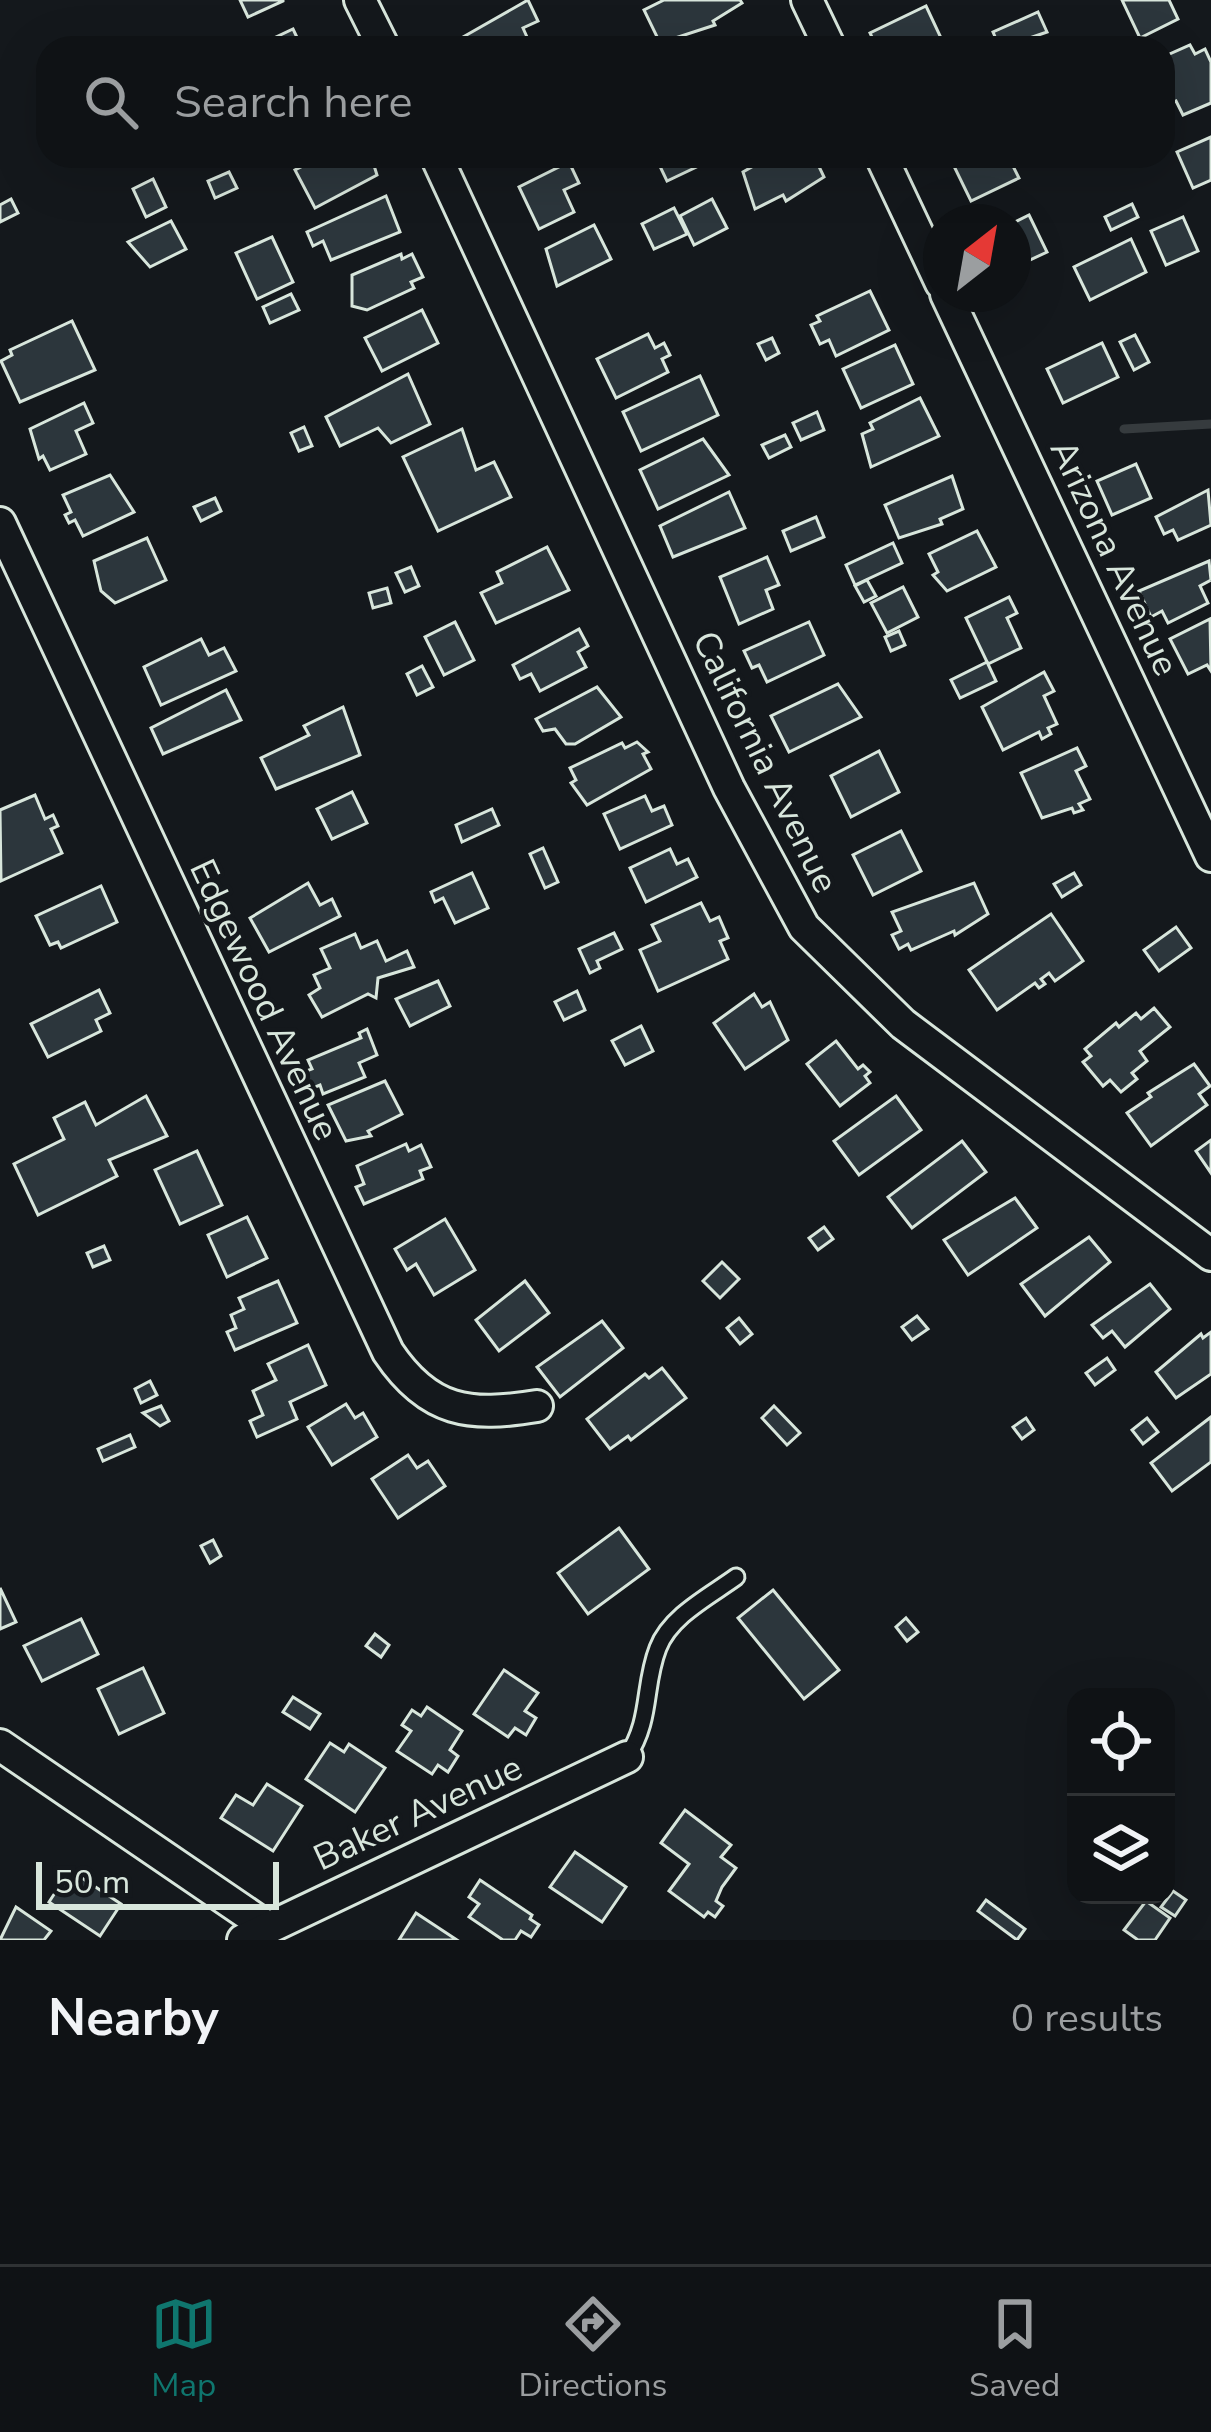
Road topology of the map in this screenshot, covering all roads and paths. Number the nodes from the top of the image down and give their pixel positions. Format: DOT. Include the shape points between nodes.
graph roads {
  1 [pos="360,0"];
  2 [pos="807,0"];
  3 [pos="378,36"];
  4 [pos="824,36"];
  5 [pos="442,168"];
  6 [pos="887,168"];
  7 [pos="923,245"];
  8 [pos="954,312"];
  9 [pos="0,523"];
  10 [pos="1211,856"];
  11 [pos="1211,1255"];
  12 [pos="537,1406"];
  13 [pos="736,1577"];
  14 [pos="0,1745"];
  15 [pos="627,1757"];
  16 [pos="255,1934"];
  1 -- 3 [label="street"];
  2 -- 4 [label="street"];
  5 -- 11 [label="street, California Avenue" via="729,788 804,927 903,1024"];
  6 -- 7 [label="street"];
  8 -- 10 [label="street, Arizona Avenue"];
  9 -- 12 [label="street, Edgewood Avenue" via="388,1352 423,1391 450,1406 482,1414"];
  13 -- 15 [label="lane" via="665,1634 642,1735"];
  14 -- 16 [label="street"];
  15 -- 16 [label="street, Baker Avenue"];
}
